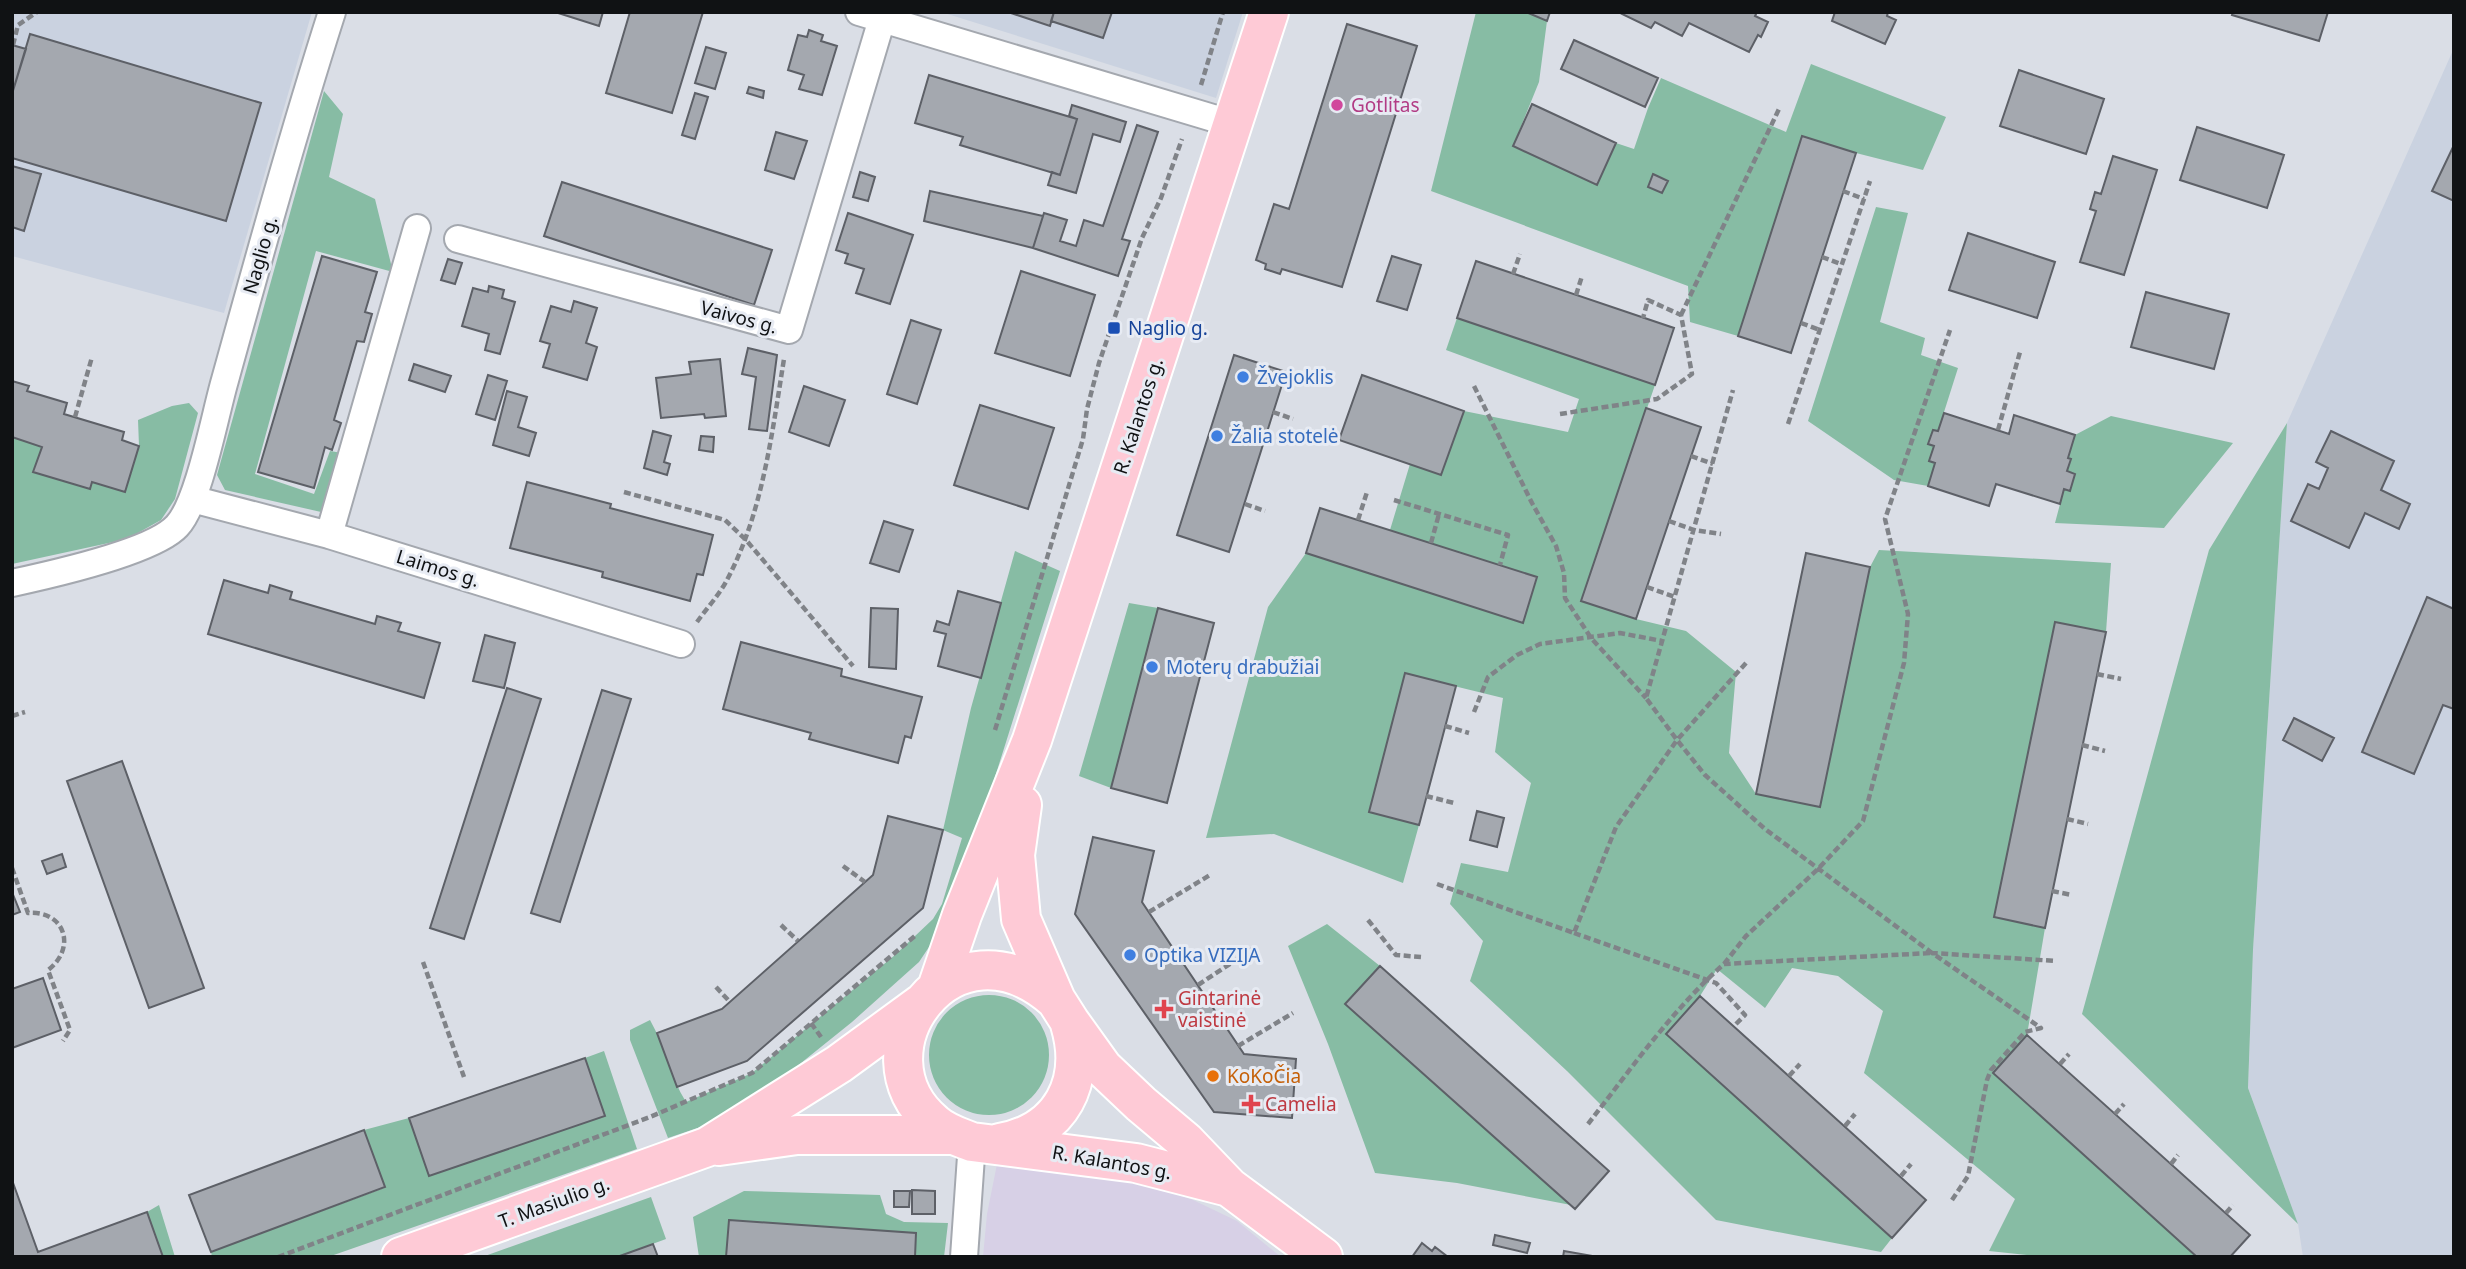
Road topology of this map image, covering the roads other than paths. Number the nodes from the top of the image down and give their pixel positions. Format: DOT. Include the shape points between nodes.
graph roads {
  1 [pos="332,12"];
  2 [pos="1269,12"];
  3 [pos="870,16"];
  4 [pos="1233,124"];
  5 [pos="417,228"];
  6 [pos="457,239"];
  7 [pos="192,499"];
  8 [pos="328,535"];
  9 [pos="12,583"];
  10 [pos="681,644"];
  11 [pos="1032,740"];
  12 [pos="929,996"];
  13 [pos="1063,1011"];
  14 [pos="973,1140"];
  15 [pos="707,1147"];
  16 [pos="1228,1187"];
  17 [pos="401,1257"];
  18 [pos="964,1257"];
  19 [pos="1323,1257"];
  1 -- 7 [label="street, Naglio g."];
  2 -- 4 [label="main road, R. Kalantos g."];
  3 -- 4 [label="street"];
  3 -- 6 [label="street, Vaivos g." via="789,330"];
  4 -- 11 [label="main road, R. Kalantos g."];
  5 -- 8 [label="street"];
  7 -- 8 [label="street, Laimos g."];
  7 -- 9 [label="street, Naglio g." via="178,525 160,539 65,571"];
  8 -- 10 [label="street, Laimos g."];
  11 -- 12 [label="main road, R. Kalantos g."];
  11 -- 13 [label="main road, R. Kalantos g." via="1016,876 1021,919"];
  12 -- 13 [label="main road, R. Kalantos g." via="955,977 999,970 1039,985"];
  12 -- 14 [label="main road, R. Kalantos g." via="910,1023 905,1044 909,1087 933,1123"];
  12 -- 15 [label="main road, T. Masiulio g." via="839,1064"];
  13 -- 14 [label="main road, R. Kalantos g." via="1076,1042 1077,1063 1064,1103 1034,1132 1014,1140"];
  13 -- 16 [label="main road, R. Kalantos g." via="1103,1068 1185,1140"];
  14 -- 15 [label="main road, T. Masiulio g." via="797,1135"];
  14 -- 16 [label="main road, R. Kalantos g." via="1136,1163"];
  14 -- 18 [label="street"];
  15 -- 17 [label="main road, T. Masiulio g."];
  16 -- 19 [label="main road, R. Kalantos g."];
}
